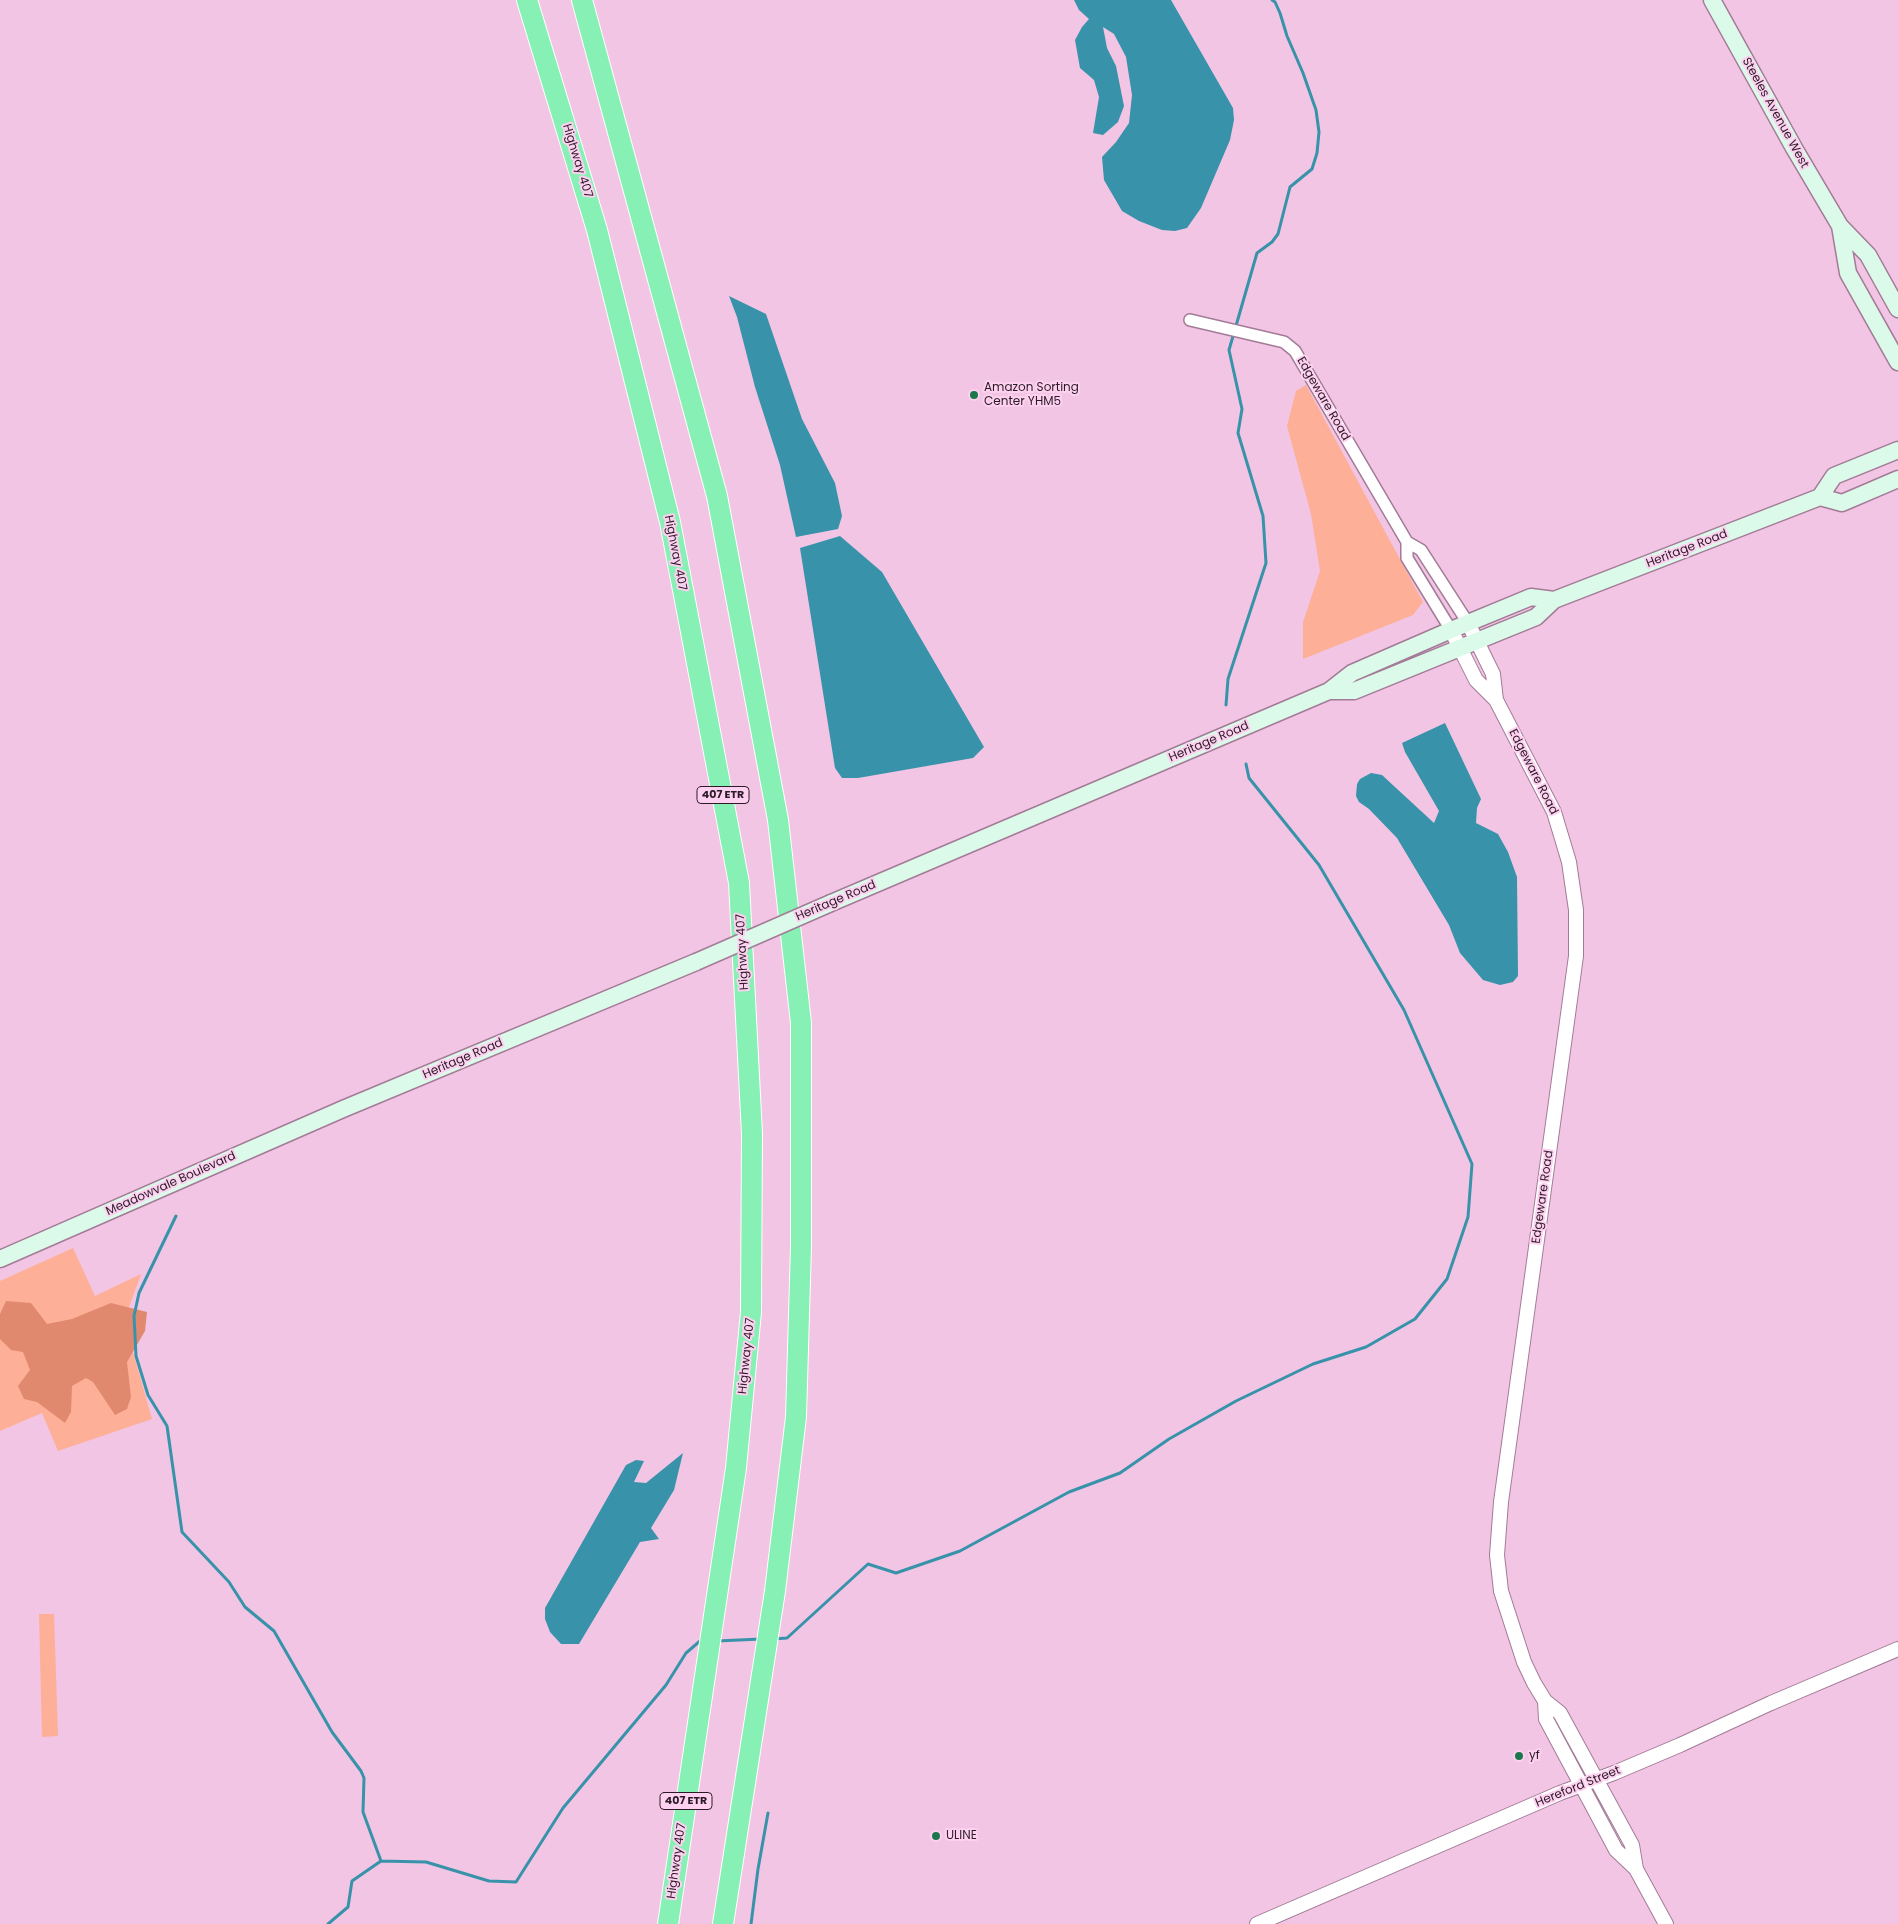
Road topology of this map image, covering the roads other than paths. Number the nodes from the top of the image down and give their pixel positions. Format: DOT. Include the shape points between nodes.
graph roads {
  1 [pos="527,0"];
  2 [pos="582,0"];
  3 [pos="1712,0"];
  4 [pos="1840,226"];
  5 [pos="1898,309"];
  6 [pos="1190,320"];
  7 [pos="1898,362"];
  8 [pos="1898,450"];
  9 [pos="1898,479"];
  10 [pos="1820,497"];
  11 [pos="1407,542"];
  12 [pos="1554,600"];
  13 [pos="1468,623"];
  14 [pos="1451,630"];
  15 [pos="1477,641"];
  16 [pos="1460,648"];
  17 [pos="1329,691"];
  18 [pos="1496,700"];
  19 [pos="343,1109"];
  20 [pos="0,1258"];
  21 [pos="1898,1649"];
  22 [pos="1545,1701"];
  23 [pos="1596,1779"];
  24 [pos="1581,1784"];
  25 [pos="1636,1869"];
  26 [pos="668,1924"];
  27 [pos="723,1924"];
  28 [pos="1257,1924"];
  29 [pos="1666,1924"];
  1 -- 26 [label="highway, Highway 407 / 407 ETR" via="597,230 668,513 739,883 752,1134 751,1312 736,1468"];
  2 -- 27 [label="highway" via="717,496 778,820 801,1023 801,1246 796,1417 775,1591"];
  3 -- 4 [label="main road, Steeles Avenue West"];
  4 -- 5 [label="main road, Steeles Avenue West" via="1868,255"];
  4 -- 7 [label="main road, Steeles Avenue West" via="1848,273"];
  6 -- 11 [label="street, Edgeware Road" via="1284,342 1295,351"];
  8 -- 10 [label="main road" via="1834,476"];
  9 -- 10 [label="main road" via="1842,502"];
  10 -- 12 [label="main road, Heritage Road"];
  11 -- 13 [label="street, Edgeware Road" via="1421,550"];
  11 -- 14 [label="street, Edgeware Road" via="1407,558"];
  12 -- 13 [label="main road, Heritage Road" via="1531,597"];
  12 -- 15 [label="main road, Heritage Road" via="1536,617"];
  13 -- 14 [label="main road, Heritage Road"];
  13 -- 15 [label="street, Edgeware Road"];
  14 -- 16 [label="street, Edgeware Road"];
  14 -- 17 [label="main road, Heritage Road" via="1352,673"];
  15 -- 16 [label="main road, Heritage Road"];
  15 -- 18 [label="street, Edgeware Road" via="1493,674"];
  16 -- 17 [label="main road, Heritage Road" via="1354,691"];
  16 -- 18 [label="street, Edgeware Road" via="1476,680"];
  17 -- 19 [label="main road, Heritage Road, bridge"];
  18 -- 22 [label="street, Edgeware Road" via="1554,812 1569,862 1576,910 1576,956 1500,1502 1497,1555 1506,1609 1524,1662"];
  19 -- 20 [label="main road, Meadowvale Boulevard"];
  21 -- 23 [label="street, Hereford Street"];
  22 -- 23 [label="street, Edgeware Road" via="1560,1713"];
  22 -- 24 [label="street, Edgeware Road" via="1546,1719"];
  23 -- 24 [label="street, Hereford Street"];
  23 -- 25 [label="street, Edgeware Road" via="1632,1845"];
  24 -- 25 [label="street, Edgeware Road" via="1616,1850"];
  24 -- 28 [label="street, Hereford Street"];
  25 -- 29 [label="street, Edgeware Road"];
}
